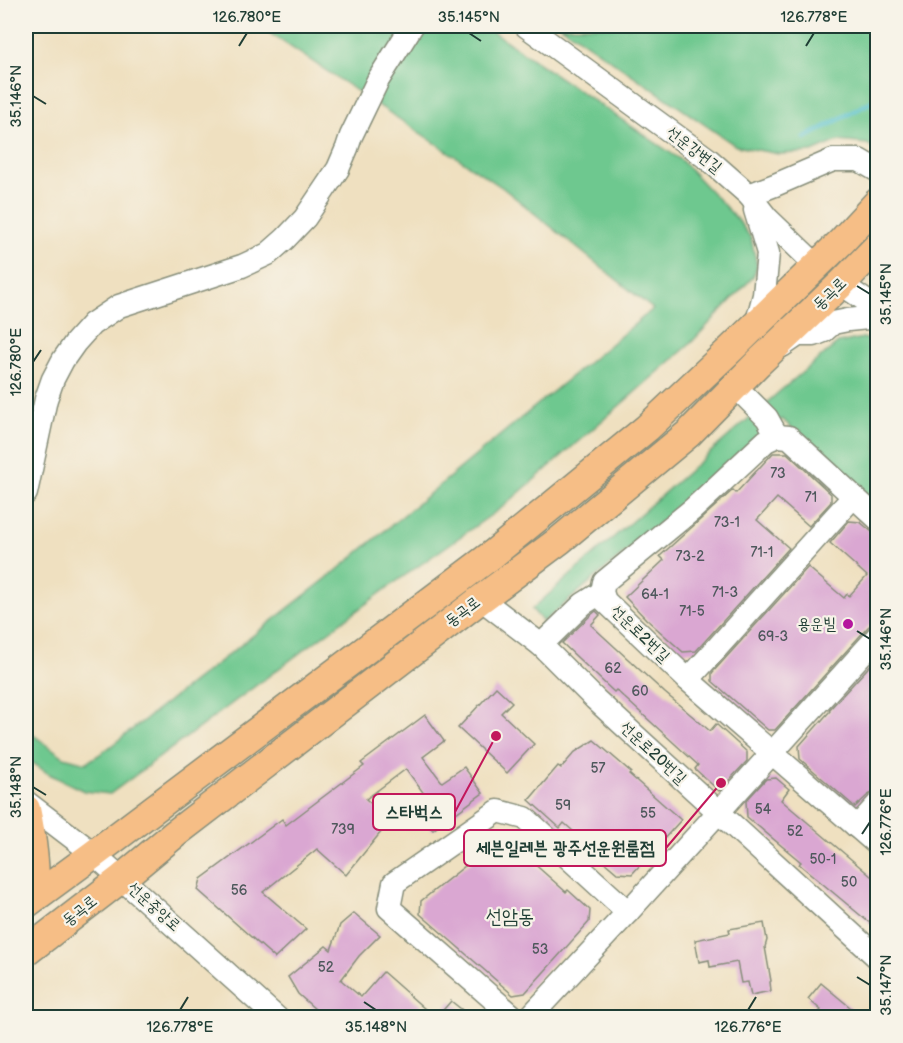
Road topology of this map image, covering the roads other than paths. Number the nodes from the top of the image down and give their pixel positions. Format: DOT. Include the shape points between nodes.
graph roads {
  1 [pos="412,26"];
  2 [pos="526,26"];
  3 [pos="878,171"];
  4 [pos="749,195"];
  5 [pos="878,202"];
  6 [pos="875,249"];
  7 [pos="817,266"];
  8 [pos="841,284"];
  9 [pos="878,309"];
  10 [pos="878,320"];
  11 [pos="756,325"];
  12 [pos="758,363"];
  13 [pos="735,386"];
  14 [pos="777,436"];
  15 [pos="26,493"];
  16 [pos="853,497"];
  17 [pos="878,519"];
  18 [pos="603,592"];
  19 [pos="481,599"];
  20 [pos="878,636"];
  21 [pos="541,645"];
  22 [pos="688,680"];
  23 [pos="772,753"];
  24 [pos="26,802"];
  25 [pos="878,804"];
  26 [pos="26,808"];
  27 [pos="718,813"];
  28 [pos="857,827"];
  29 [pos="878,845"];
  30 [pos="94,854"];
  31 [pos="122,878"];
  32 [pos="30,900"];
  33 [pos="628,912"];
  34 [pos="26,952"];
  35 [pos="878,958"];
  36 [pos="277,1017"];
  37 [pos="515,1017"];
  38 [pos="529,1017"];
  1 -- 15 [label="street" via="378,81 338,169 305,218 285,239 268,254 242,267 119,306 92,324 75,343 46,399"];
  2 -- 4 [label="street, 선운강변길" via="708,159"];
  3 -- 4 [label="street" via="859,160 833,160"];
  4 -- 7 [label="street, 선운강변길"];
  4 -- 11 [label="street" via="768,253"];
  5 -- 7 [label="main road, 동곡로"];
  6 -- 8 [label="main road, 동곡로"];
  7 -- 11 [label="main road, 동곡로"];
  8 -- 9 [label="street"];
  8 -- 12 [label="main road, 동곡로"];
  10 -- 12 [label="street" via="848,320 833,323 814,335 798,335"];
  11 -- 30 [label="main road, 동곡로" via="647,428 493,554"];
  12 -- 13 [label="main road, 동곡로"];
  13 -- 14 [label="street" via="767,418"];
  13 -- 19 [label="main road, 동곡로" via="688,434 560,540"];
  14 -- 16 [label="street" via="789,438"];
  14 -- 18 [label="street, 선운로2번길" via="766,441 693,509 604,582"];
  16 -- 17 [label="street"];
  16 -- 22 [label="street"];
  18 -- 21 [label="street" via="583,604"];
  18 -- 22 [label="street, 선운로2번길" via="605,601"];
  19 -- 21 [label="street, 선운로20번길"];
  19 -- 31 [label="main road, 동곡로"];
  20 -- 23 [label="street"];
  21 -- 27 [label="street, 선운로20번길"];
  22 -- 23 [label="street, 선운로2번길"];
  23 -- 27 [label="street"];
  23 -- 28 [label="street, 선운로2번길"];
  24 -- 30 [label="street, 선운중앙로"];
  25 -- 28 [label="street"];
  26 -- 32 [label="main road" via="35,869"];
  27 -- 33 [label="street"];
  27 -- 35 [label="street, 선운로20번길"];
  28 -- 29 [label="street, 선운로2번길"];
  30 -- 31 [label="street, 선운중앙로"];
  30 -- 32 [label="main road, 동곡로"];
  31 -- 34 [label="main road, 동곡로"];
  31 -- 36 [label="street, 선운중앙로"];
  33 -- 37 [label="street" via="525,818 498,811 394,883 389,908"];
  33 -- 38 [label="street"];
}
